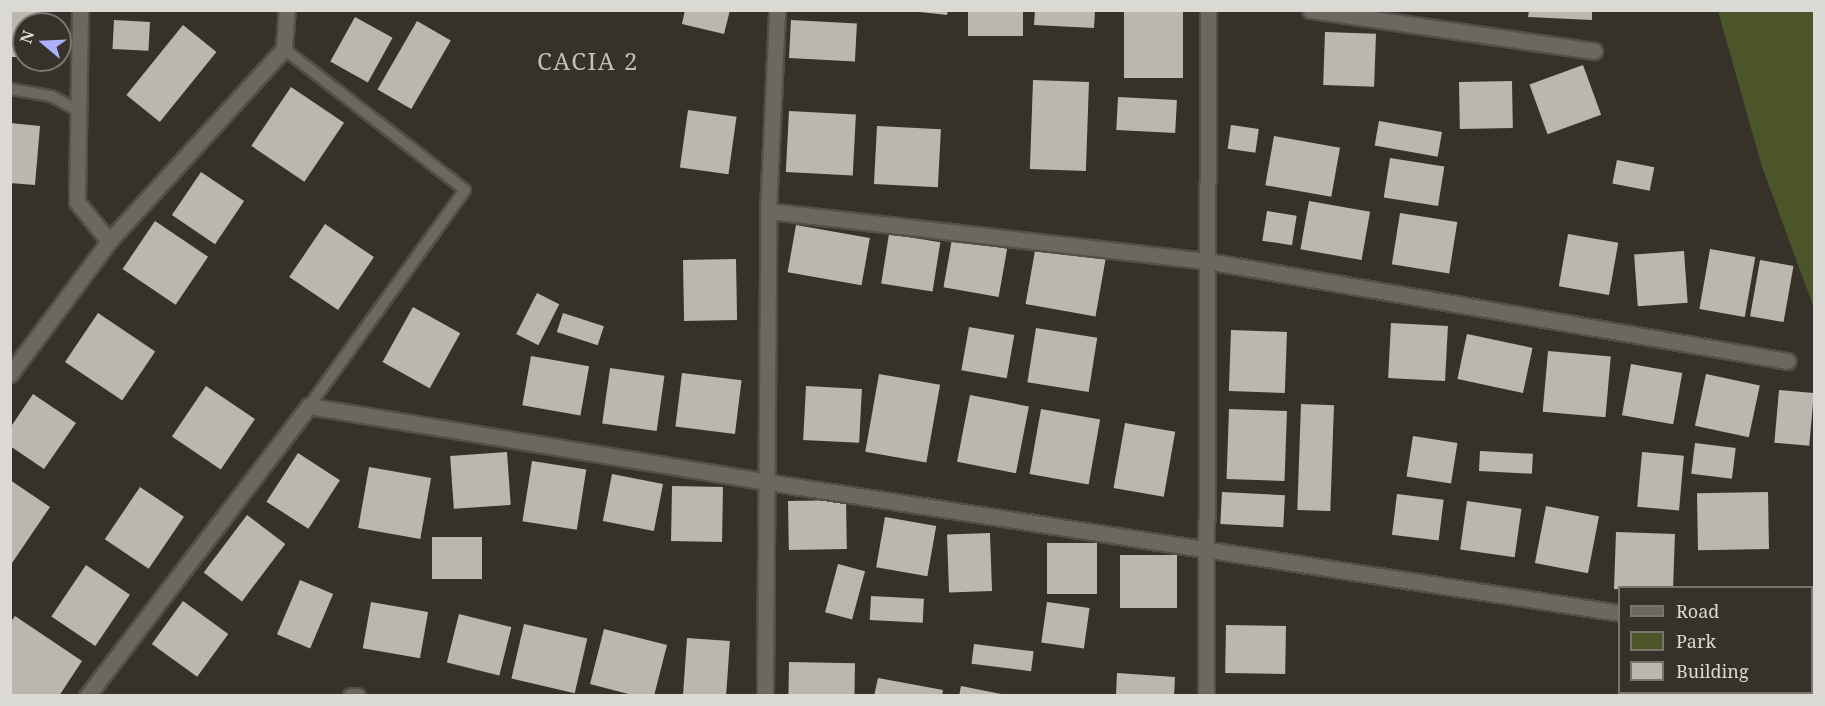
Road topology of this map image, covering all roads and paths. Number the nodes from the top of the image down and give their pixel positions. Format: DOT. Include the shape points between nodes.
graph roads {
  1 [pos="80,10"];
  2 [pos="287,10"];
  3 [pos="777,10"];
  4 [pos="1208,10"];
  5 [pos="1310,10"];
  6 [pos="284,49"];
  7 [pos="1594,51"];
  8 [pos="10,89"];
  9 [pos="79,111"];
  10 [pos="768,211"];
  11 [pos="109,241"];
  12 [pos="1207,261"];
  13 [pos="1788,361"];
  14 [pos="10,374"];
  15 [pos="309,406"];
  16 [pos="766,482"];
  17 [pos="1206,550"];
  18 [pos="1618,614"];
  19 [pos="87,696"];
  20 [pos="351,696"];
  21 [pos="357,696"];
  22 [pos="765,696"];
  23 [pos="1206,696"];
  1 -- 9 [label="street"];
  2 -- 6 [label="street"];
  3 -- 10 [label="street"];
  4 -- 12 [label="street"];
  5 -- 7 [label="street"];
  6 -- 11 [label="street"];
  6 -- 15 [label="lane" via="465,190"];
  8 -- 9 [label="lane" via="51,96"];
  9 -- 11 [label="street" via="77,202"];
  10 -- 12 [label="street"];
  10 -- 16 [label="street"];
  11 -- 14 [label="street"];
  12 -- 13 [label="street"];
  12 -- 17 [label="street"];
  15 -- 16 [label="street"];
  15 -- 19 [label="street"];
  16 -- 17 [label="street"];
  16 -- 22 [label="street"];
  17 -- 18 [label="street"];
  17 -- 23 [label="street"];
  20 -- 21 [label="street"];
}
